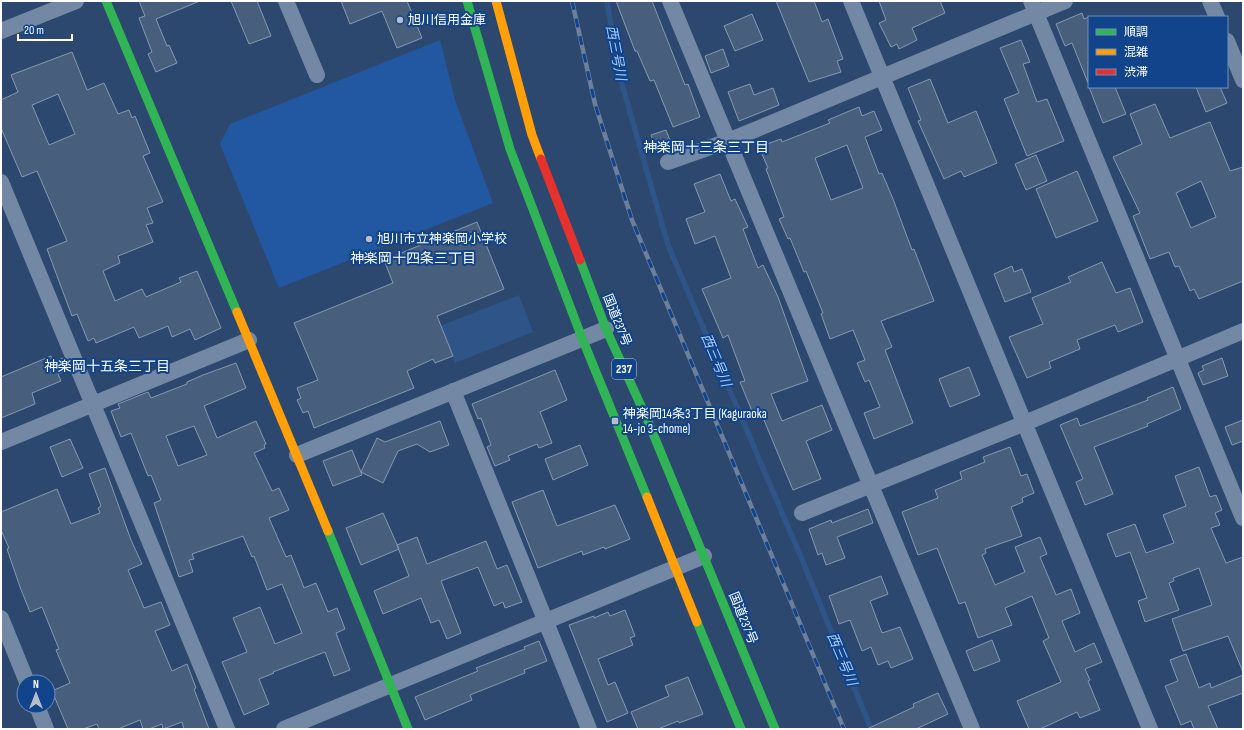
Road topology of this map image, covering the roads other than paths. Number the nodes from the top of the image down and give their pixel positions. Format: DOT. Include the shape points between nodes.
graph roads {
  1 [pos="76,1"];
  2 [pos="106,1"];
  3 [pos="286,1"];
  4 [pos="467,1"];
  5 [pos="496,1"];
  6 [pos="670,1"];
  7 [pos="851,1"];
  8 [pos="1065,1"];
  9 [pos="1210,1"];
  10 [pos="1033,7"];
  11 [pos="1217,16"];
  12 [pos="1,31"];
  13 [pos="1228,43"];
  14 [pos="317,75"];
  15 [pos="882,76"];
  16 [pos="1243,80"];
  17 [pos="728,141"];
  18 [pos="668,162"];
  19 [pos="1,182"];
  20 [pos="606,329"];
  21 [pos="1243,331"];
  22 [pos="582,338"];
  23 [pos="249,340"];
  24 [pos="1178,358"];
  25 [pos="453,391"];
  26 [pos="93,404"];
  27 [pos="1025,423"];
  28 [pos="1,442"];
  29 [pos="297,455"];
  30 [pos="870,485"];
  31 [pos="802,512"];
  32 [pos="1243,518"];
  33 [pos="704,556"];
  34 [pos="675,568"];
  35 [pos="1,618"];
  36 [pos="545,622"];
  37 [pos="24,674"];
  38 [pos="390,685"];
  39 [pos="40,714"];
  40 [pos="46,729"];
  41 [pos="228,729"];
  42 [pos="284,729"];
  43 [pos="408,729"];
  44 [pos="589,729"];
  45 [pos="741,729"];
  46 [pos="774,729"];
  47 [pos="972,729"];
  48 [pos="1150,729"];
  1 -- 12 [label="street"];
  2 -- 23 [label="main road"];
  3 -- 14 [label="street"];
  4 -- 22 [label="main road, 237" via="510,149"];
  5 -- 20 [label="main road, 国道237号 / 237" via="532,135"];
  6 -- 17 [label="street"];
  7 -- 15 [label="street"];
  8 -- 10 [label="street"];
  9 -- 11 [label="street"];
  10 -- 15 [label="street"];
  10 -- 24 [label="street"];
  13 -- 16 [label="street"];
  15 -- 17 [label="street"];
  15 -- 27 [label="street"];
  17 -- 18 [label="street"];
  17 -- 30 [label="street"];
  19 -- 26 [label="street"];
  20 -- 22 [label="street"];
  20 -- 33 [label="main road, 国道237号 / 237"];
  21 -- 24 [label="street"];
  22 -- 25 [label="street"];
  22 -- 34 [label="main road, 237"];
  23 -- 26 [label="street"];
  23 -- 29 [label="main road"];
  24 -- 27 [label="street"];
  24 -- 32 [label="street"];
  25 -- 29 [label="street"];
  25 -- 36 [label="street"];
  26 -- 28 [label="street"];
  26 -- 41 [label="street"];
  27 -- 30 [label="street"];
  27 -- 48 [label="street"];
  29 -- 38 [label="main road"];
  30 -- 31 [label="street"];
  30 -- 47 [label="street"];
  33 -- 34 [label="street"];
  33 -- 46 [label="main road, 国道237号 / 237"];
  34 -- 36 [label="street"];
  34 -- 45 [label="main road, 237"];
  35 -- 37 [label="street"];
  36 -- 38 [label="street"];
  36 -- 44 [label="street"];
  38 -- 42 [label="street"];
  38 -- 43 [label="main road"];
  39 -- 40 [label="street"];
}
